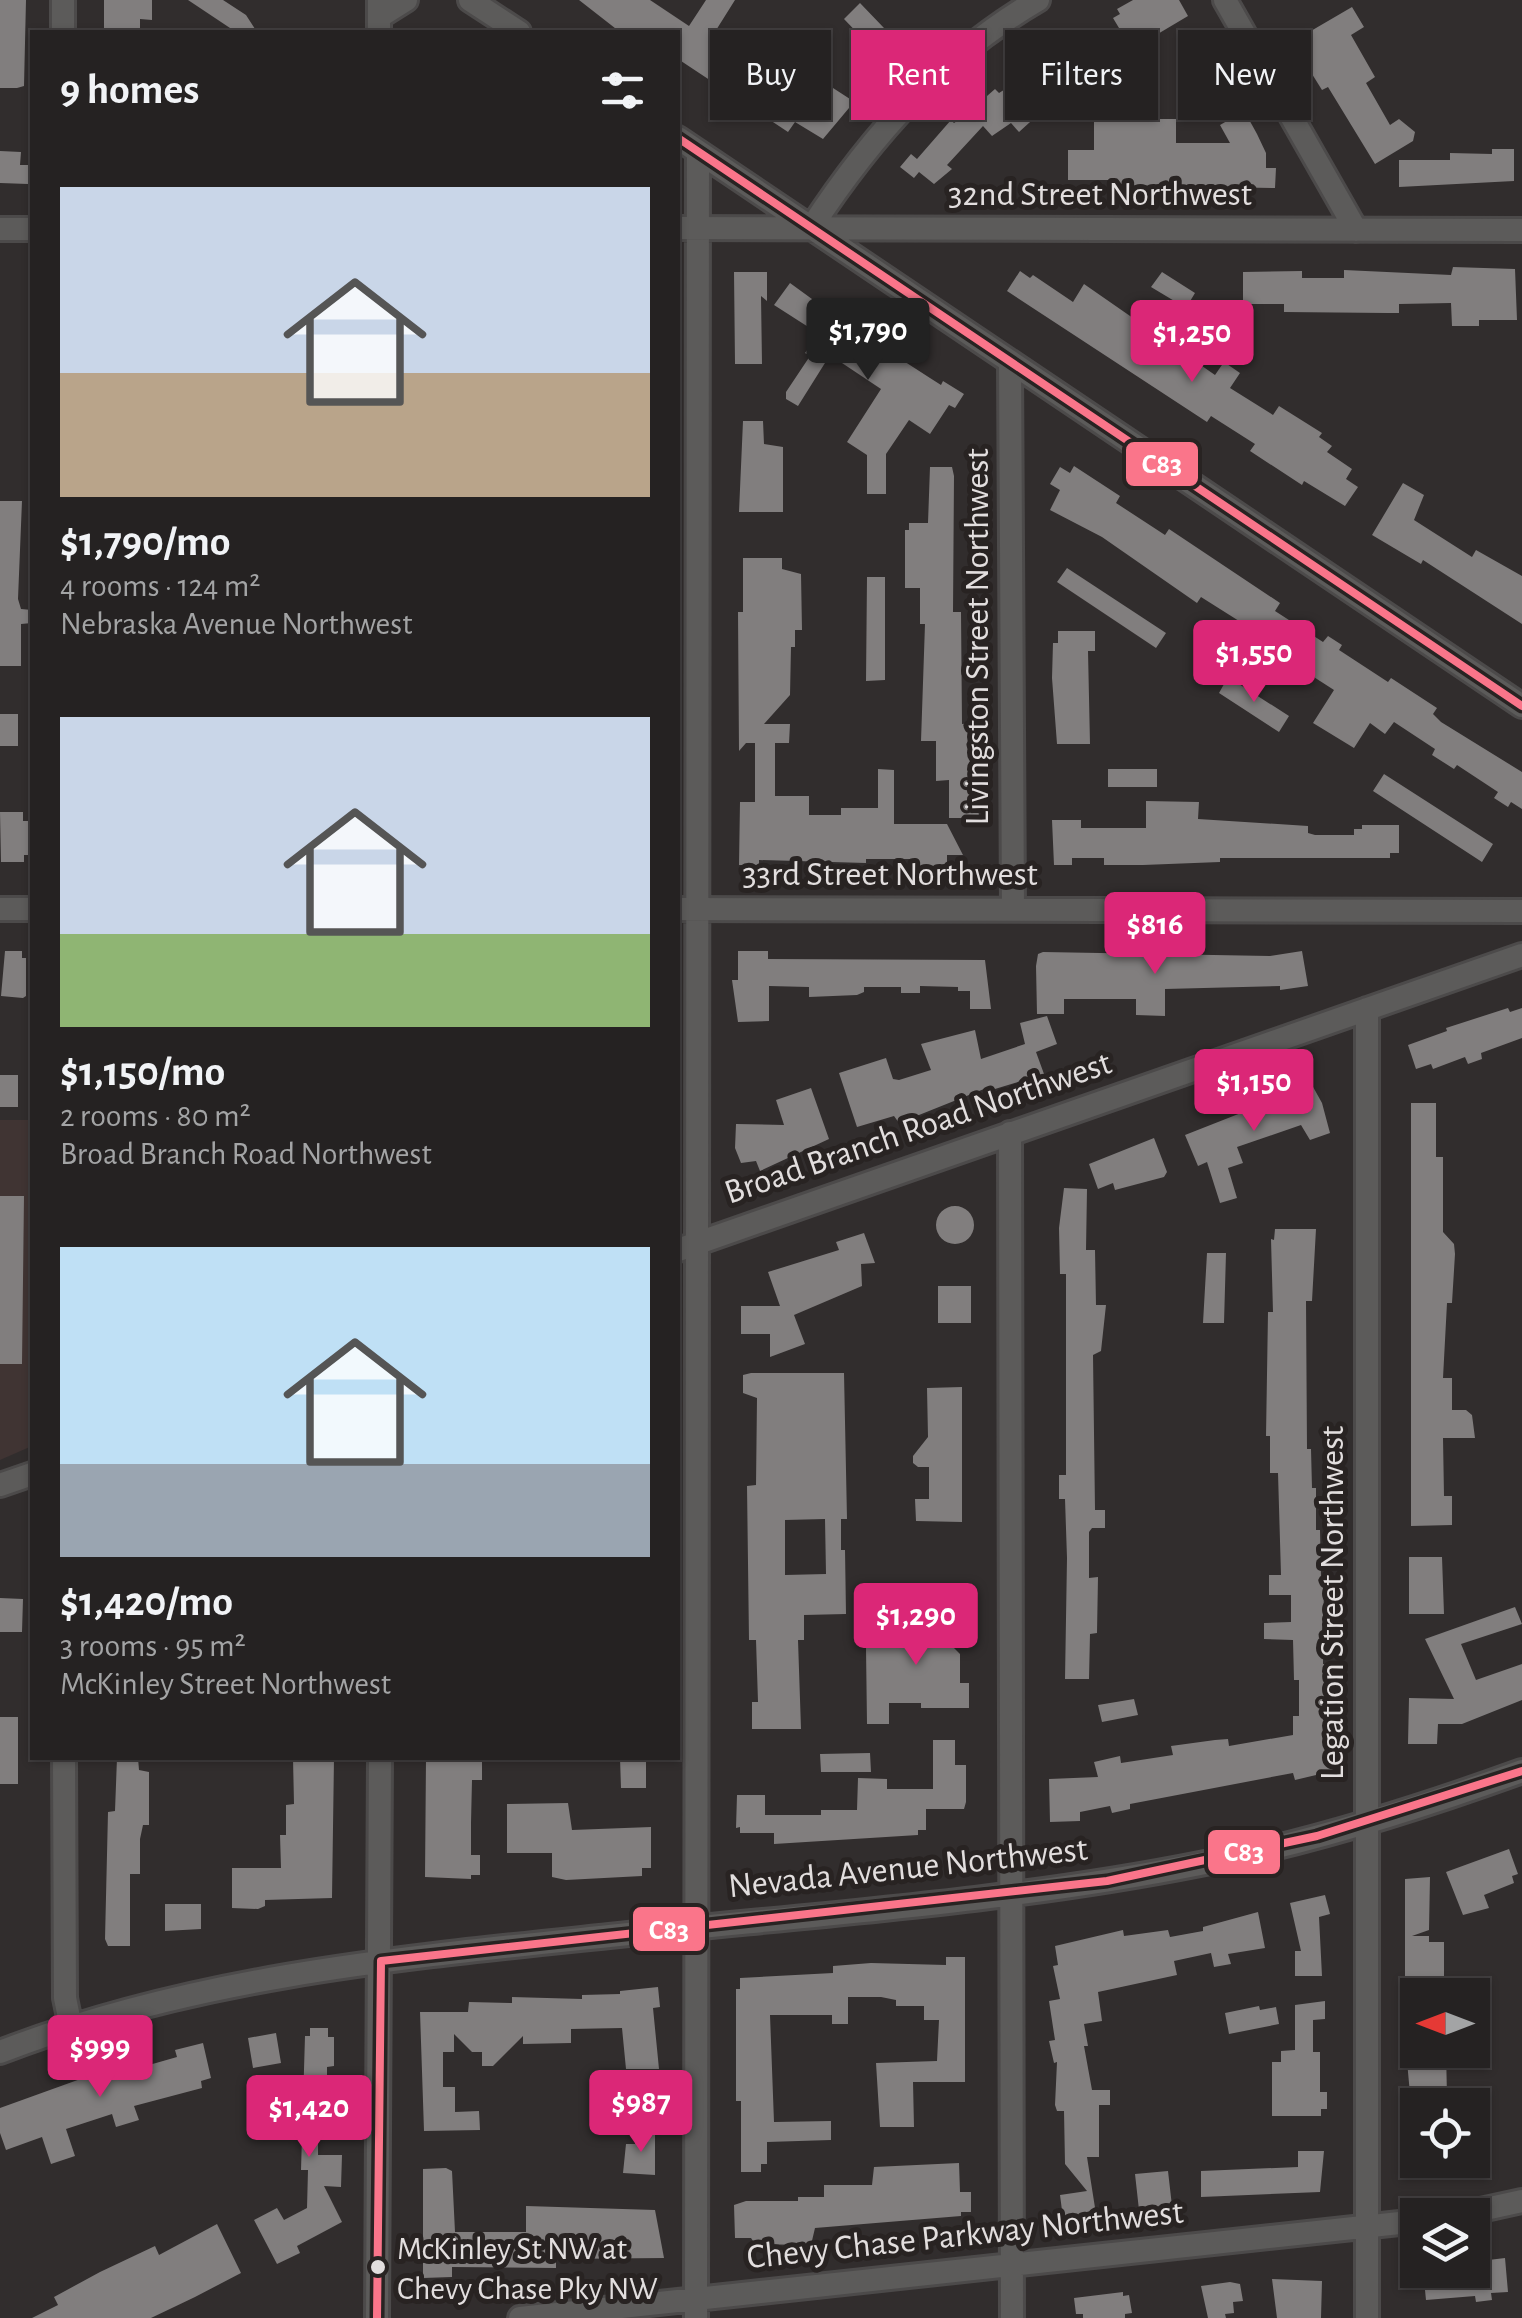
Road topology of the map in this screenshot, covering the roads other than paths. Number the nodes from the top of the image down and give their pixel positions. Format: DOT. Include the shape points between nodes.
graph roads {
  1 [pos="63,0"];
  2 [pos="406,0"];
  3 [pos="470,0"];
  4 [pos="1038,0"];
  5 [pos="1225,0"];
  6 [pos="379,17"];
  7 [pos="63,30"];
  8 [pos="516,30"];
  9 [pos="680,139"];
  10 [pos="698,152"];
  11 [pos="0,228"];
  12 [pos="687,228"];
  13 [pos="811,228"];
  14 [pos="30,229"];
  15 [pos="1356,230"];
  16 [pos="1522,230"];
  17 [pos="1010,364"];
  18 [pos="1522,706"];
  19 [pos="0,909"];
  20 [pos="30,909"];
  21 [pos="687,909"];
  22 [pos="1013,910"];
  23 [pos="1522,912"];
  24 [pos="1522,954"];
  25 [pos="1367,1009"];
  26 [pos="1010,1133"];
  27 [pos="686,1246"];
  28 [pos="30,1475"];
  29 [pos="0,1485"];
  30 [pos="64,1760"];
  31 [pos="380,1760"];
  32 [pos="1522,1771"];
  33 [pos="1366,1822"];
  34 [pos="1013,1892"];
  35 [pos="695,1928"];
  36 [pos="380,1961"];
  37 [pos="70,2026"];
  38 [pos="0,2052"];
  39 [pos="1522,2201"];
  40 [pos="1490,2208"];
  41 [pos="1400,2222"];
  42 [pos="1367,2226"];
  43 [pos="1012,2265"];
  44 [pos="696,2309"];
  45 [pos="377,2318"];
  46 [pos="520,2318"];
  47 [pos="1012,2318"];
  48 [pos="1367,2318"];
  1 -- 7 [label="street"];
  2 -- 6 [label="street"];
  3 -- 8 [label="street"];
  4 -- 13 [label="street" via="979,38 912,97 856,161"];
  5 -- 15 [label="street"];
  9 -- 10 [label="street"];
  10 -- 12 [label="street"];
  10 -- 13 [label="street"];
  11 -- 14 [label="street"];
  12 -- 13 [label="street, 32nd Street Northwest"];
  12 -- 21 [label="street"];
  13 -- 15 [label="street, 32nd Street Northwest"];
  13 -- 17 [label="street"];
  15 -- 16 [label="street, 32nd Street Northwest"];
  17 -- 18 [label="street"];
  17 -- 22 [label="street, Livingston Street Northwest"];
  19 -- 20 [label="street"];
  21 -- 22 [label="street, 33rd Street Northwest"];
  21 -- 27 [label="street"];
  22 -- 23 [label="street, 33rd Street Northwest"];
  24 -- 25 [label="street, Broad Branch Road Northwest"];
  25 -- 26 [label="street, Broad Branch Road Northwest"];
  25 -- 33 [label="street, Legation Street Northwest"];
  26 -- 27 [label="street, Broad Branch Road Northwest"];
  26 -- 34 [label="street"];
  27 -- 35 [label="street"];
  28 -- 29 [label="street"];
  30 -- 37 [label="street" via="64,1998"];
  31 -- 36 [label="street"];
  32 -- 33 [label="street, Nevada Avenue Northwest"];
  33 -- 34 [label="street, Nevada Avenue Northwest" via="1205,1864"];
  33 -- 42 [label="street, Legation Street Northwest"];
  34 -- 35 [label="street, Nevada Avenue Northwest"];
  34 -- 43 [label="street"];
  35 -- 36 [label="street, Nevada Avenue Northwest"];
  35 -- 44 [label="street"];
  36 -- 37 [label="street, Nevada Avenue Northwest" via="225,1985"];
  36 -- 45 [label="street"];
  37 -- 38 [label="street, Nevada Avenue Northwest"];
  39 -- 40 [label="street"];
  41 -- 42 [label="street, Chevy Chase Parkway Northwest"];
  42 -- 43 [label="street, Chevy Chase Parkway Northwest"];
  42 -- 48 [label="street, Legation Street Northwest"];
  43 -- 44 [label="street, Chevy Chase Parkway Northwest"];
  43 -- 47 [label="street"];
  44 -- 46 [label="street, Chevy Chase Parkway Northwest"];
}
